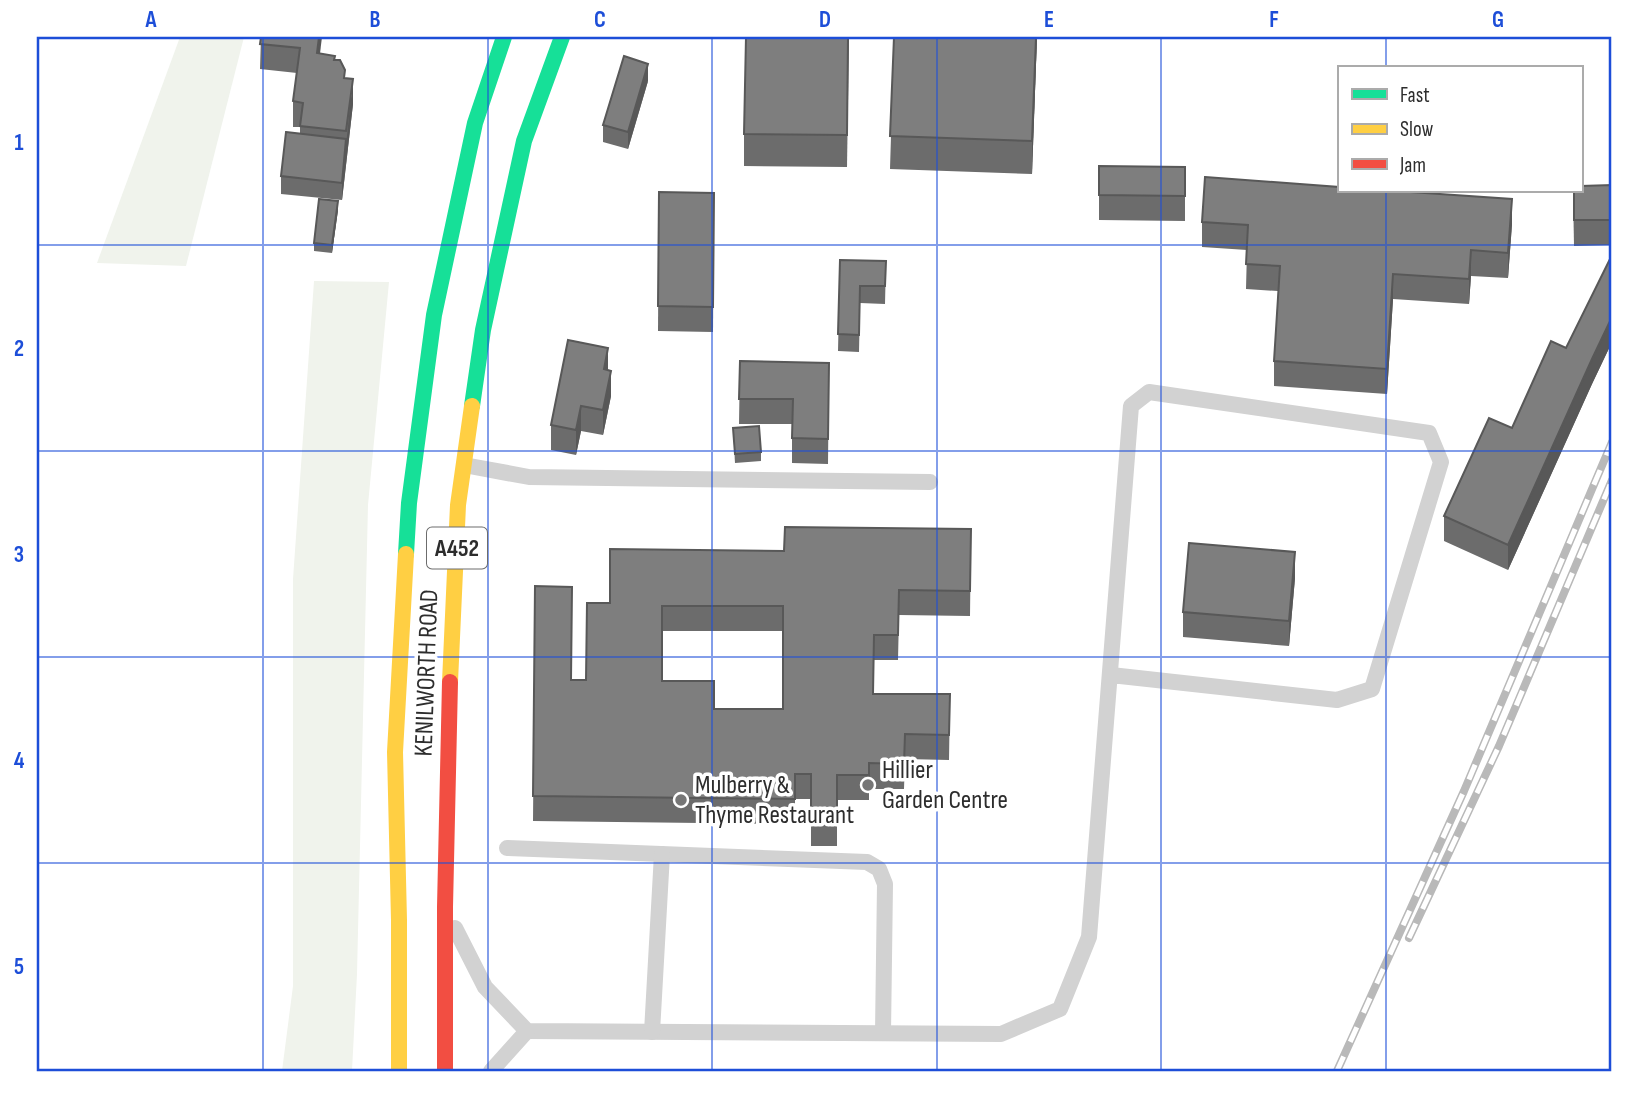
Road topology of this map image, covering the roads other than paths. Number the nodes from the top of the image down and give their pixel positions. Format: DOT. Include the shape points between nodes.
graph roads {
  1 [pos="505,37"];
  2 [pos="562,37"];
  3 [pos="464,465"];
  4 [pos="930,482"];
  5 [pos="1111,675"];
  6 [pos="507,848"];
  7 [pos="662,854"];
  8 [pos="445,907"];
  9 [pos="527,1031"];
  10 [pos="652,1032"];
  11 [pos="883,1033"];
  12 [pos="399,1071"];
  13 [pos="445,1071"];
  14 [pos="491,1071"];
  1 -- 12 [label="highway, KENILWORTH ROAD / A452" via="475,123 434,315 409,503 396,752"];
  2 -- 3 [label="highway, KENILWORTH ROAD / A452" via="524,141 483,330"];
  3 -- 4 [label="lane" via="529,477"];
  3 -- 8 [label="highway, KENILWORTH ROAD / A452" via="458,505 449,709"];
  5 -- 5 [label="lane" via="1337,700 1372,689 1441,462 1429,433 1149,392 1131,406"];
  5 -- 11 [label="lane" via="1089,937 1059,1009 1001,1034"];
  6 -- 7 [label="lane"];
  7 -- 10 [label="lane"];
  7 -- 11 [label="lane" via="853,861 879,869 885,884"];
  8 -- 9 [label="lane" via="485,987"];
  8 -- 13 [label="highway, KENILWORTH ROAD / A452"];
  9 -- 10 [label="lane"];
  9 -- 14 [label="lane"];
  10 -- 11 [label="lane"];
}
